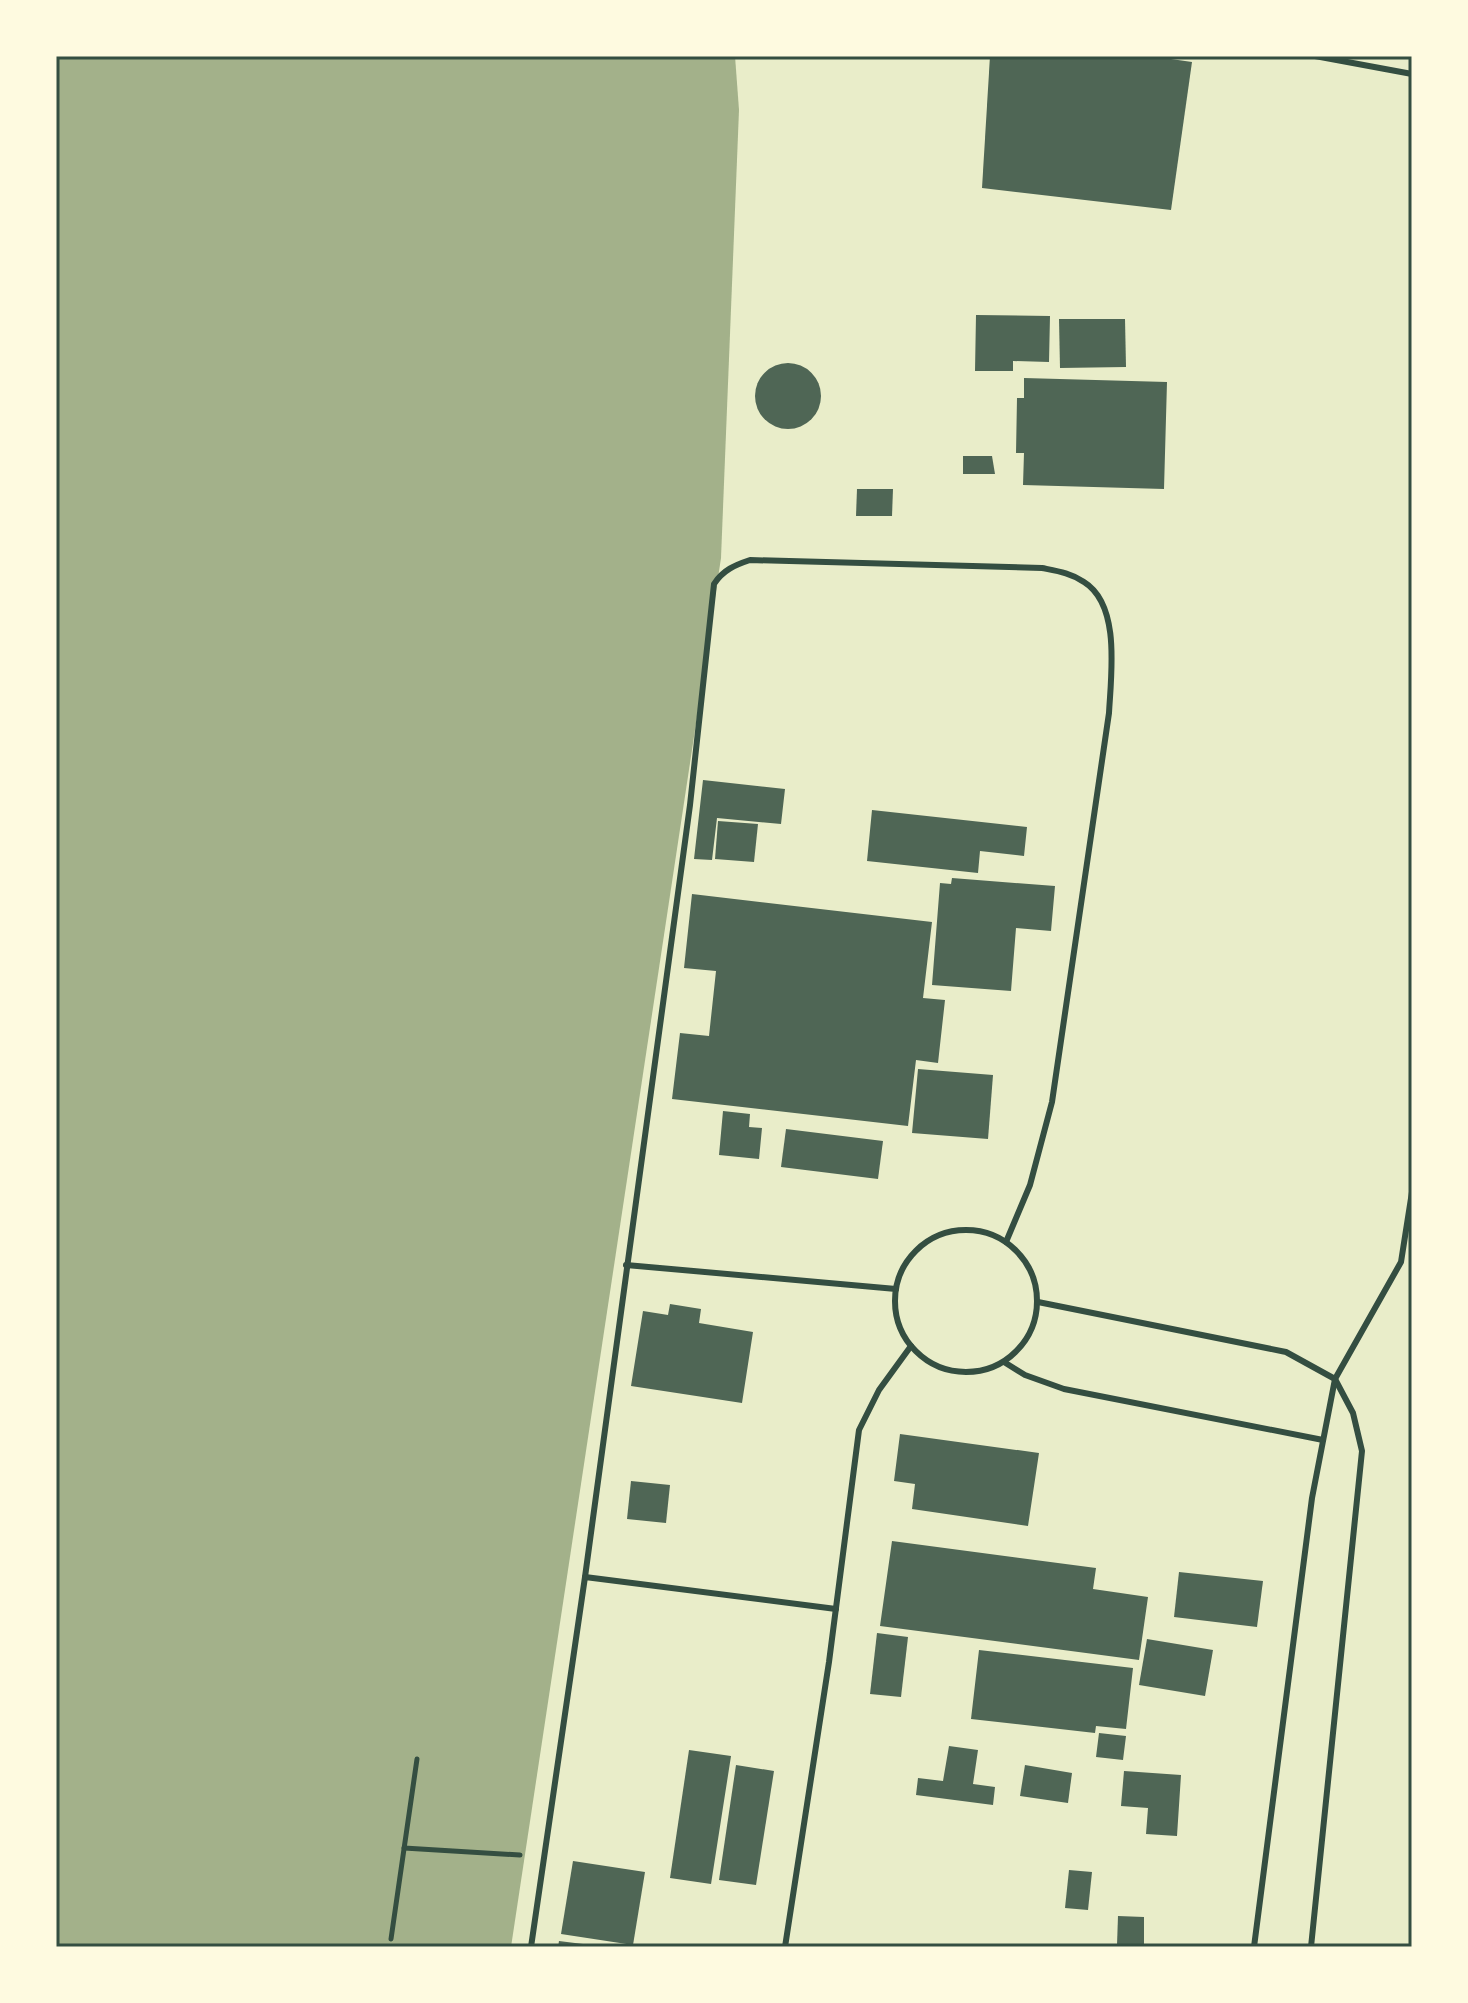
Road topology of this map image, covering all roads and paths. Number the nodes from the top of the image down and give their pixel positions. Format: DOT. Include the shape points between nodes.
graph roads {
  1 [pos="1315,56"];
  2 [pos="1412,74"];
  3 [pos="1412,1192"];
  4 [pos="1006,1242"];
  5 [pos="626,1265"];
  6 [pos="896,1289"];
  7 [pos="1038,1302"];
  8 [pos="911,1346"];
  9 [pos="1004,1362"];
  10 [pos="1335,1379"];
  11 [pos="1323,1440"];
  12 [pos="585,1577"];
  13 [pos="836,1609"];
  14 [pos="417,1759"];
  15 [pos="404,1848"];
  16 [pos="520,1855"];
  17 [pos="391,1939"];
  18 [pos="531,1947"];
  19 [pos="785,1947"];
  20 [pos="1254,1947"];
  21 [pos="1311,1947"];
  1 -- 2 [label="lane"];
  3 -- 10 [label="lane" via="1401,1262"];
  4 -- 5 [label="lane" via="1030,1185 1052,1102 1109,713 1109,621 1100,598 1086,583 1042,568 750,560 721,574 714,584 690,805"];
  4 -- 6 [label="lane" via="988,1233 947,1232 913,1253"];
  4 -- 7 [label="lane" via="1030,1268"];
  5 -- 6 [label="lane"];
  5 -- 12 [label="lane"];
  6 -- 8 [label="lane" via="895,1310"];
  7 -- 9 [label="lane" via="1029,1336"];
  7 -- 10 [label="lane" via="1286,1352"];
  8 -- 9 [label="lane" via="945,1369 985,1370"];
  8 -- 13 [label="lane" via="879,1390 859,1430"];
  9 -- 11 [label="lane" via="1064,1389"];
  10 -- 11 [label="lane"];
  10 -- 21 [label="lane" via="1353,1413 1362,1451"];
  11 -- 20 [label="lane"];
  12 -- 13 [label="lane"];
  12 -- 18 [label="lane"];
  13 -- 19 [label="lane"];
  14 -- 15 [label="path"];
  15 -- 16 [label="path"];
  15 -- 17 [label="path"];
}
